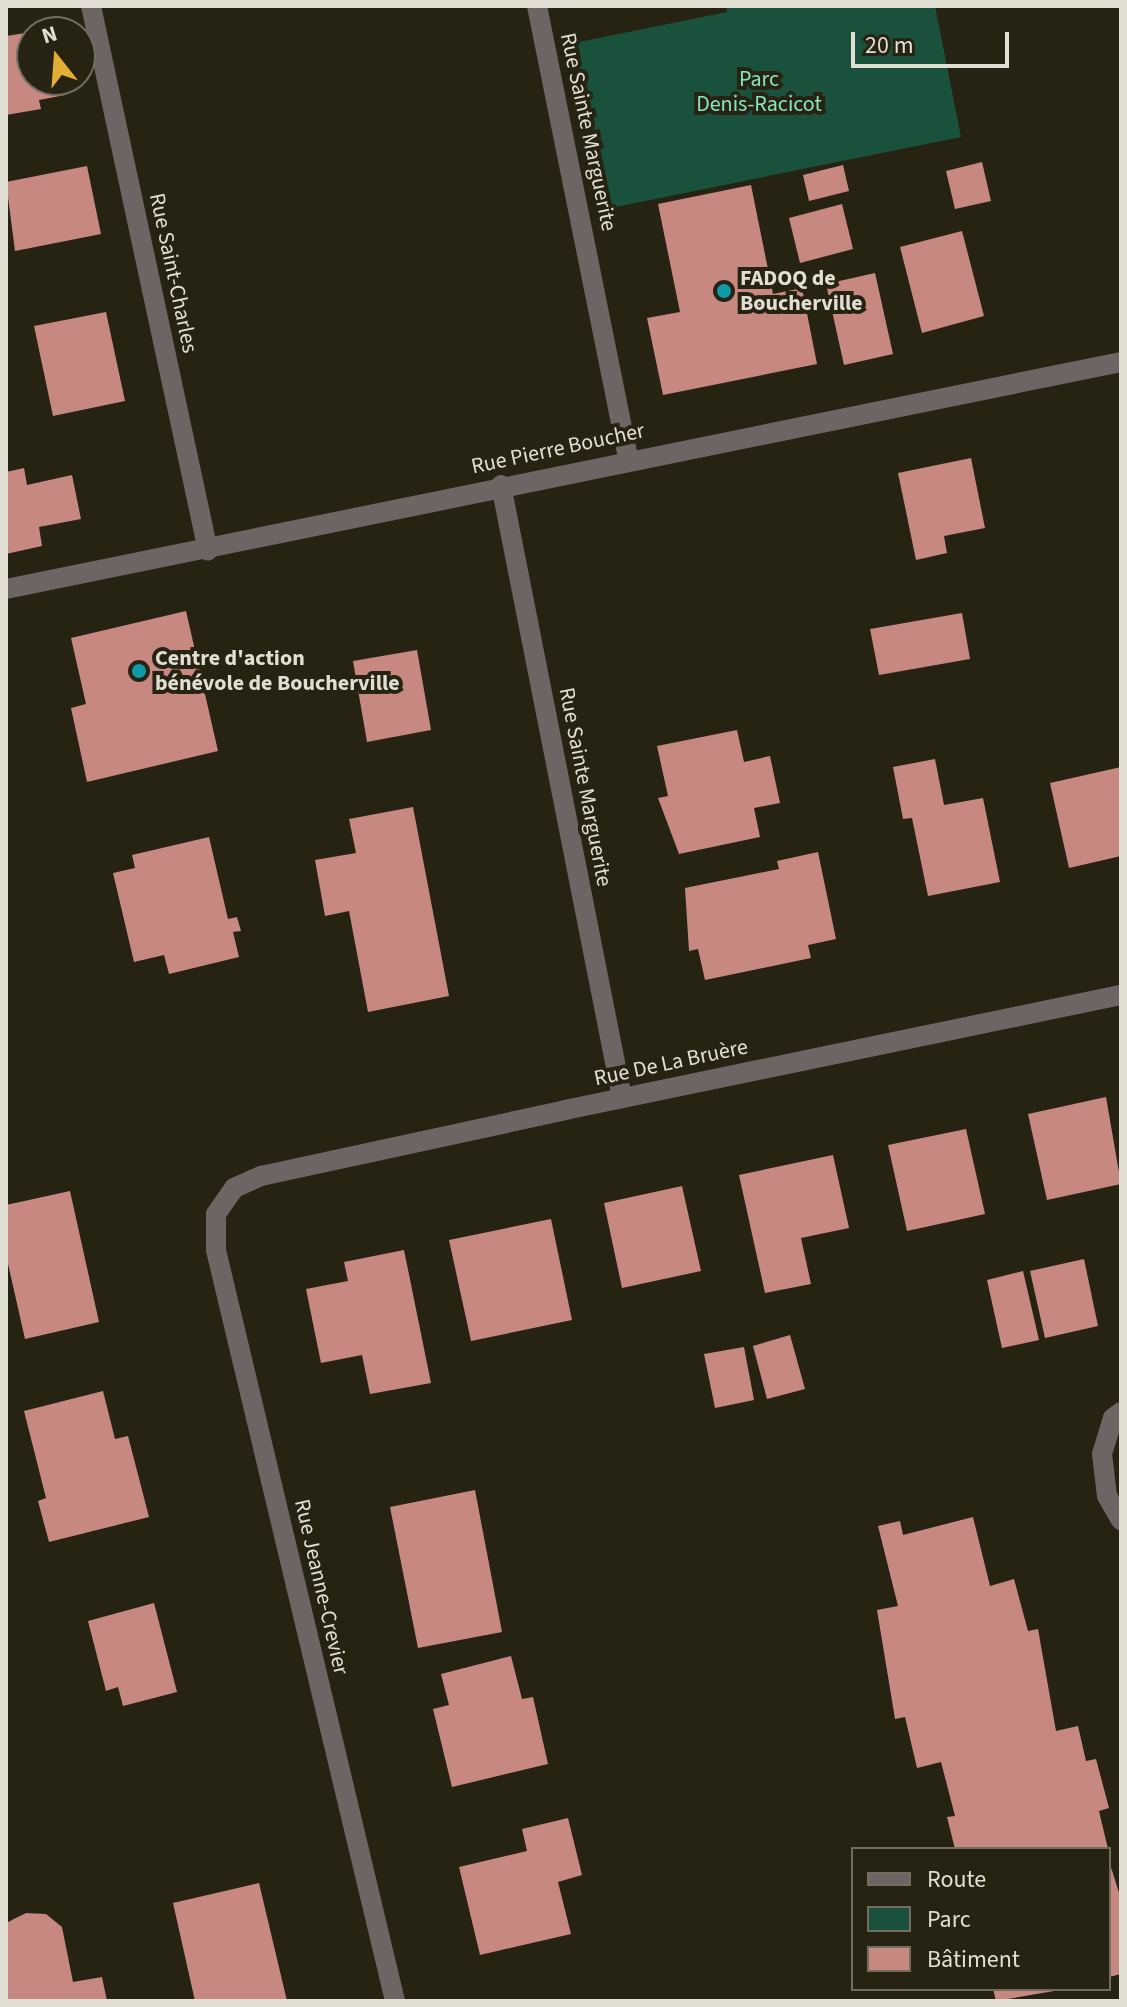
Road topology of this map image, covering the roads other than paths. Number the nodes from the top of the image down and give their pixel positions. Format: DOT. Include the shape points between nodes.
graph roads {
  1 [pos="91,6"];
  2 [pos="537,6"];
  3 [pos="1121,362"];
  4 [pos="628,457"];
  5 [pos="501,485"];
  6 [pos="208,551"];
  7 [pos="6,589"];
  8 [pos="1121,995"];
  9 [pos="622,1098"];
  10 [pos="234,1188"];
  11 [pos="1121,1412"];
  12 [pos="1121,1520"];
  13 [pos="395,2001"];
  1 -- 6 [label="street, Rue Saint-Charles"];
  2 -- 4 [label="street, Rue Sainte Marguerite"];
  3 -- 4 [label="street, Rue Pierre Boucher"];
  4 -- 5 [label="street, Rue Pierre Boucher"];
  5 -- 6 [label="street, Rue Pierre Boucher"];
  5 -- 9 [label="street, Rue Sainte Marguerite"];
  6 -- 7 [label="street, Rue Pierre Boucher"];
  8 -- 9 [label="street, Rue De La Bruère"];
  9 -- 10 [label="street, Rue De La Bruère" via="261,1176"];
  10 -- 13 [label="street, Rue Jeanne-Crevier" via="216,1214 216,1250"];
  11 -- 12 [label="street" via="1113,1418 1102,1454 1107,1496"];
}
